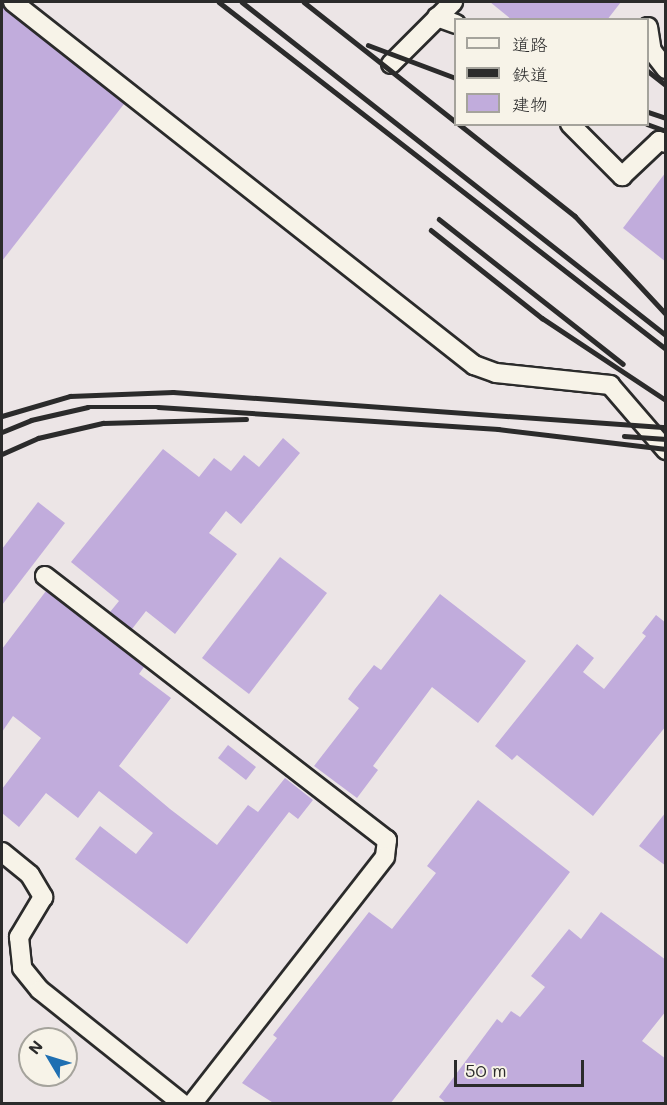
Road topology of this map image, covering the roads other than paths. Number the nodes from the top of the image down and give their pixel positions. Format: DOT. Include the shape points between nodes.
graph roads {
  1 [pos="13,2"];
  2 [pos="453,2"];
  3 [pos="437,17"];
  4 [pos="454,23"];
  5 [pos="649,33"];
  6 [pos="391,64"];
  7 [pos="666,69"];
  8 [pos="572,126"];
  9 [pos="663,140"];
  10 [pos="666,450"];
  11 [pos="45,576"];
  12 [pos="2,852"];
  13 [pos="183,1104"];
  14 [pos="192,1104"];
  1 -- 10 [label="lane" via="474,365 496,374 610,385"];
  2 -- 3 [label="lane"];
  3 -- 4 [label="lane"];
  3 -- 6 [label="lane"];
  5 -- 7 [label="lane" via="652,51"];
  8 -- 9 [label="lane" via="622,176"];
  11 -- 14 [label="lane" via="387,840 389,847"];
  12 -- 13 [label="lane" via="30,875 43,897 20,938 22,968 40,990"];
}
